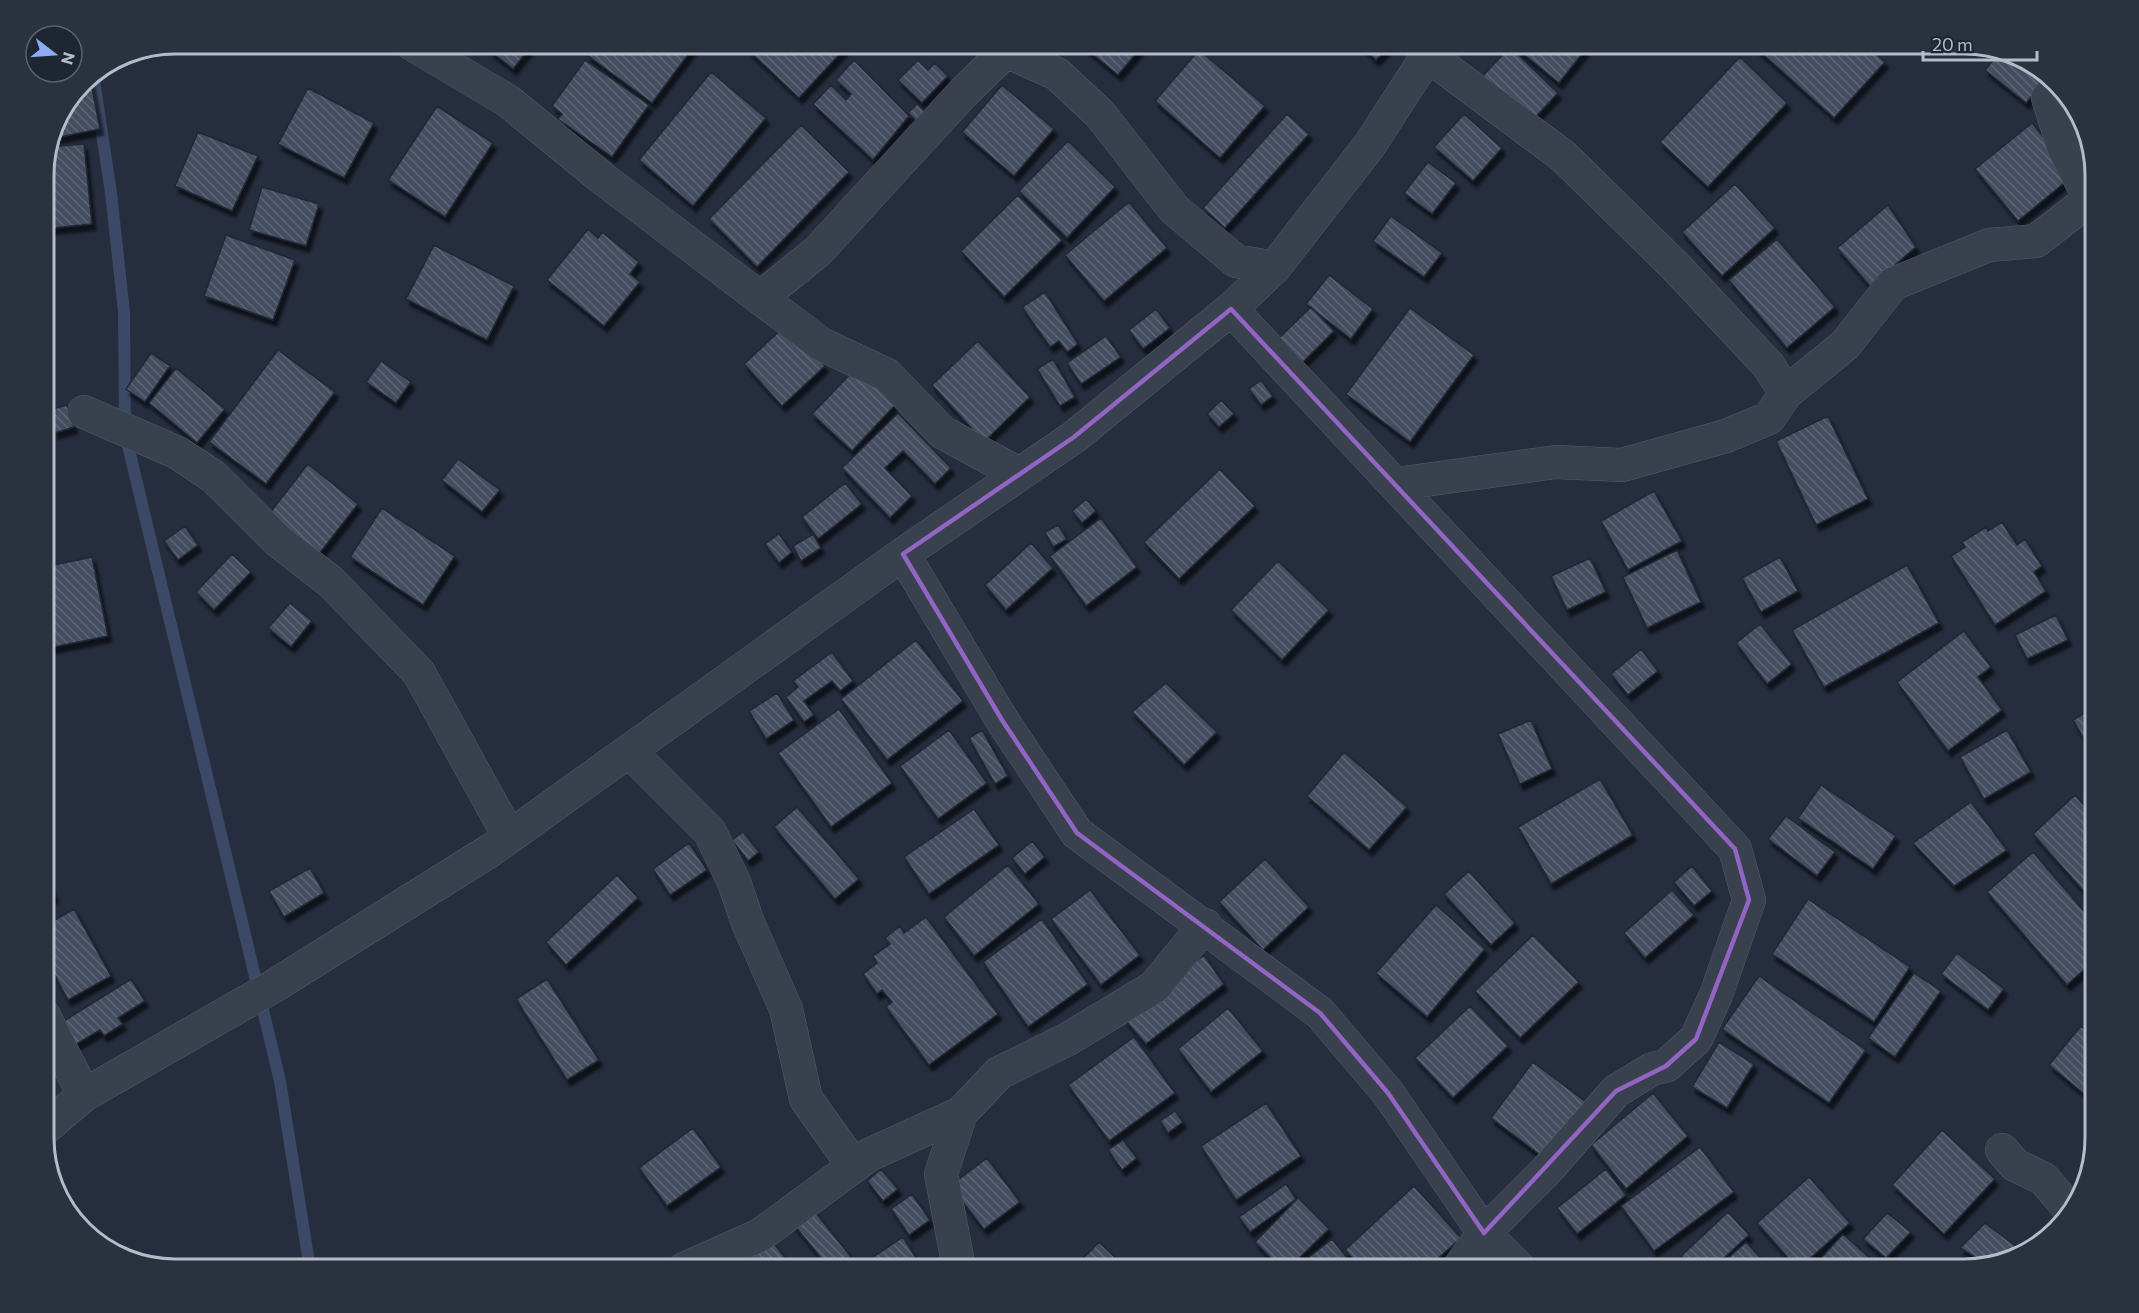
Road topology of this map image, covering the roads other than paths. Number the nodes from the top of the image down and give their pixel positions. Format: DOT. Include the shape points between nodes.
graph roads {
  1 [pos="429,54"];
  2 [pos="996,54"];
  3 [pos="1018,54"];
  4 [pos="1427,54"];
  5 [pos="1436,54"];
  6 [pos="2053,93"];
  7 [pos="2085,189"];
  8 [pos="2085,203"];
  9 [pos="1274,268"];
  10 [pos="760,298"];
  11 [pos="1231,309"];
  12 [pos="1786,393"];
  13 [pos="84,412"];
  14 [pos="1019,474"];
  15 [pos="1396,484"];
  16 [pos="903,554"];
  17 [pos="630,752"];
  18 [pos="509,836"];
  19 [pos="1205,925"];
  20 [pos="54,1036"];
  21 [pos="84,1095"];
  22 [pos="962,1113"];
  23 [pos="54,1120"];
  24 [pos="2002,1150"];
  25 [pos="854,1166"];
  26 [pos="2065,1204"];
  27 [pos="1484,1233"];
  28 [pos="706,1259"];
  29 [pos="956,1259"];
  30 [pos="1465,1259"];
  31 [pos="1510,1259"];
  1 -- 10 [label="street" via="508,101"];
  2 -- 10 [label="street" via="818,251"];
  3 -- 9 [label="street" via="1057,74 1100,114 1174,209 1236,261"];
  4 -- 9 [label="street" via="1369,146"];
  5 -- 12 [label="street" via="1563,156 1768,364"];
  6 -- 7 [label="street" via="2048,98 2064,148"];
  8 -- 12 [label="street" via="2036,241 1989,245 1893,284 1845,345"];
  9 -- 11 [label="street"];
  10 -- 14 [label="street" via="822,344 887,375 942,432"];
  11 -- 14 [label="street" via="1074,437"];
  11 -- 15 [label="street"];
  12 -- 15 [label="street" via="1769,418 1726,436 1622,465 1556,462"];
  13 -- 18 [label="street" via="178,453 214,477 277,540 331,582 418,673"];
  14 -- 16 [label="street"];
  15 -- 27 [label="street" via="1735,849 1749,900 1716,995 1696,1039 1666,1066 1652,1069 1616,1091 1546,1171"];
  16 -- 17 [label="street"];
  16 -- 19 [label="street" via="1002,720 1077,833"];
  17 -- 18 [label="street"];
  17 -- 25 [label="street" via="710,832 786,1009 806,1099"];
  18 -- 21 [label="street" via="274,986"];
  19 -- 22 [label="street" via="1154,987 1068,1039 999,1073"];
  19 -- 27 [label="street" via="1320,1013 1388,1093"];
  20 -- 21 [label="street"];
  21 -- 23 [label="street"];
  22 -- 25 [label="street" via="869,1155"];
  22 -- 29 [label="street" via="941,1174"];
  24 -- 26 [label="street" via="2015,1165 2044,1179"];
  25 -- 28 [label="street" via="760,1235"];
  27 -- 30 [label="street"];
  27 -- 31 [label="street"];
}
